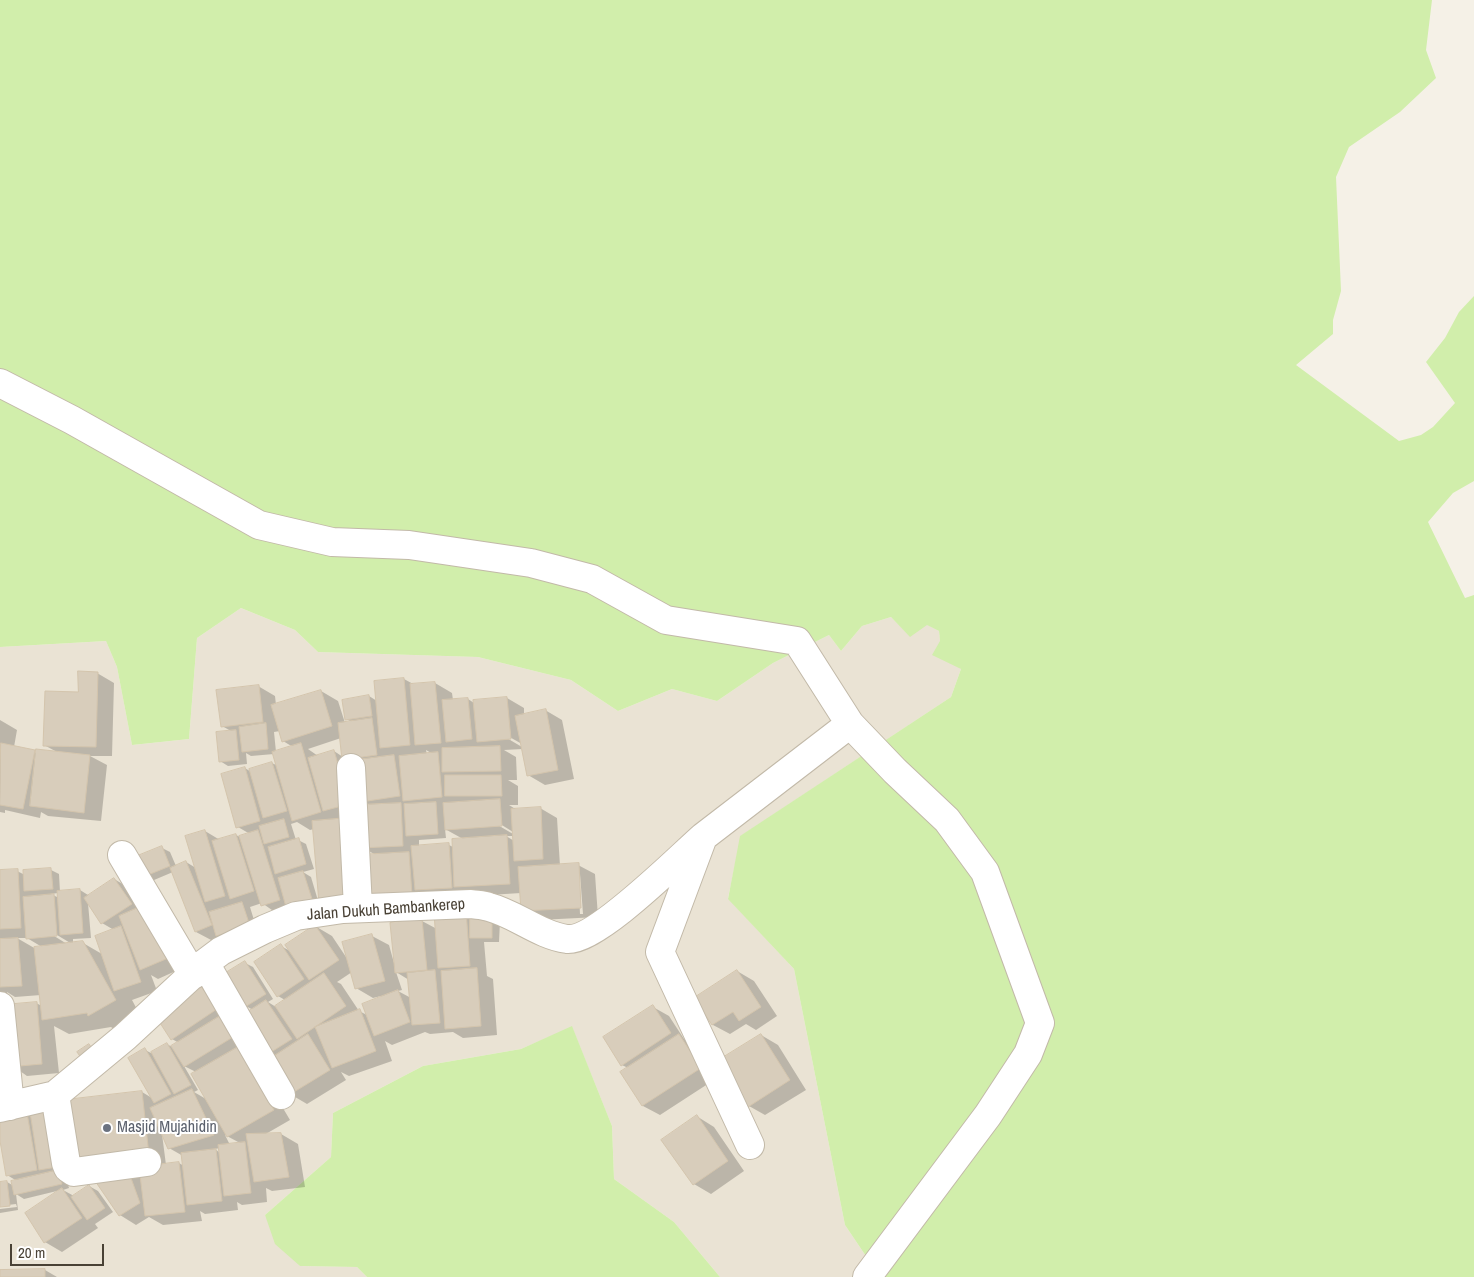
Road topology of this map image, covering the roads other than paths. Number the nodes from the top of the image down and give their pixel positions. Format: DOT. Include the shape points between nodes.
graph roads {
  1 [pos="0,382"];
  2 [pos="850,724"];
  3 [pos="351,768"];
  4 [pos="703,837"];
  5 [pos="122,855"];
  6 [pos="358,908"];
  7 [pos="199,969"];
  8 [pos="0,1006"];
  9 [pos="55,1095"];
  10 [pos="281,1095"];
  11 [pos="5,1107"];
  12 [pos="750,1145"];
  13 [pos="147,1162"];
  14 [pos="867,1277"];
  1 -- 2 [label="street" via="259,525 332,542 409,545 531,563 592,579 666,620 797,641"];
  2 -- 4 [label="street, Jalan Dukuh Bambankerep"];
  2 -- 14 [label="street" via="947,820 985,872 1040,1023 1028,1054 988,1115"];
  3 -- 6 [label="street"];
  4 -- 6 [label="street, Jalan Dukuh Bambankerep" via="622,910 576,938 555,935 490,907 471,904"];
  4 -- 12 [label="street" via="660,952"];
  5 -- 7 [label="street"];
  6 -- 7 [label="street, Jalan Dukuh Bambankerep" via="296,916 221,951"];
  7 -- 9 [label="street, Jalan Dukuh Bambankerep"];
  7 -- 10 [label="street"];
  8 -- 11 [label="street"];
  9 -- 11 [label="street, Jalan Dukuh Bambankerep"];
  9 -- 13 [label="street" via="68,1168 74,1172"];
}
